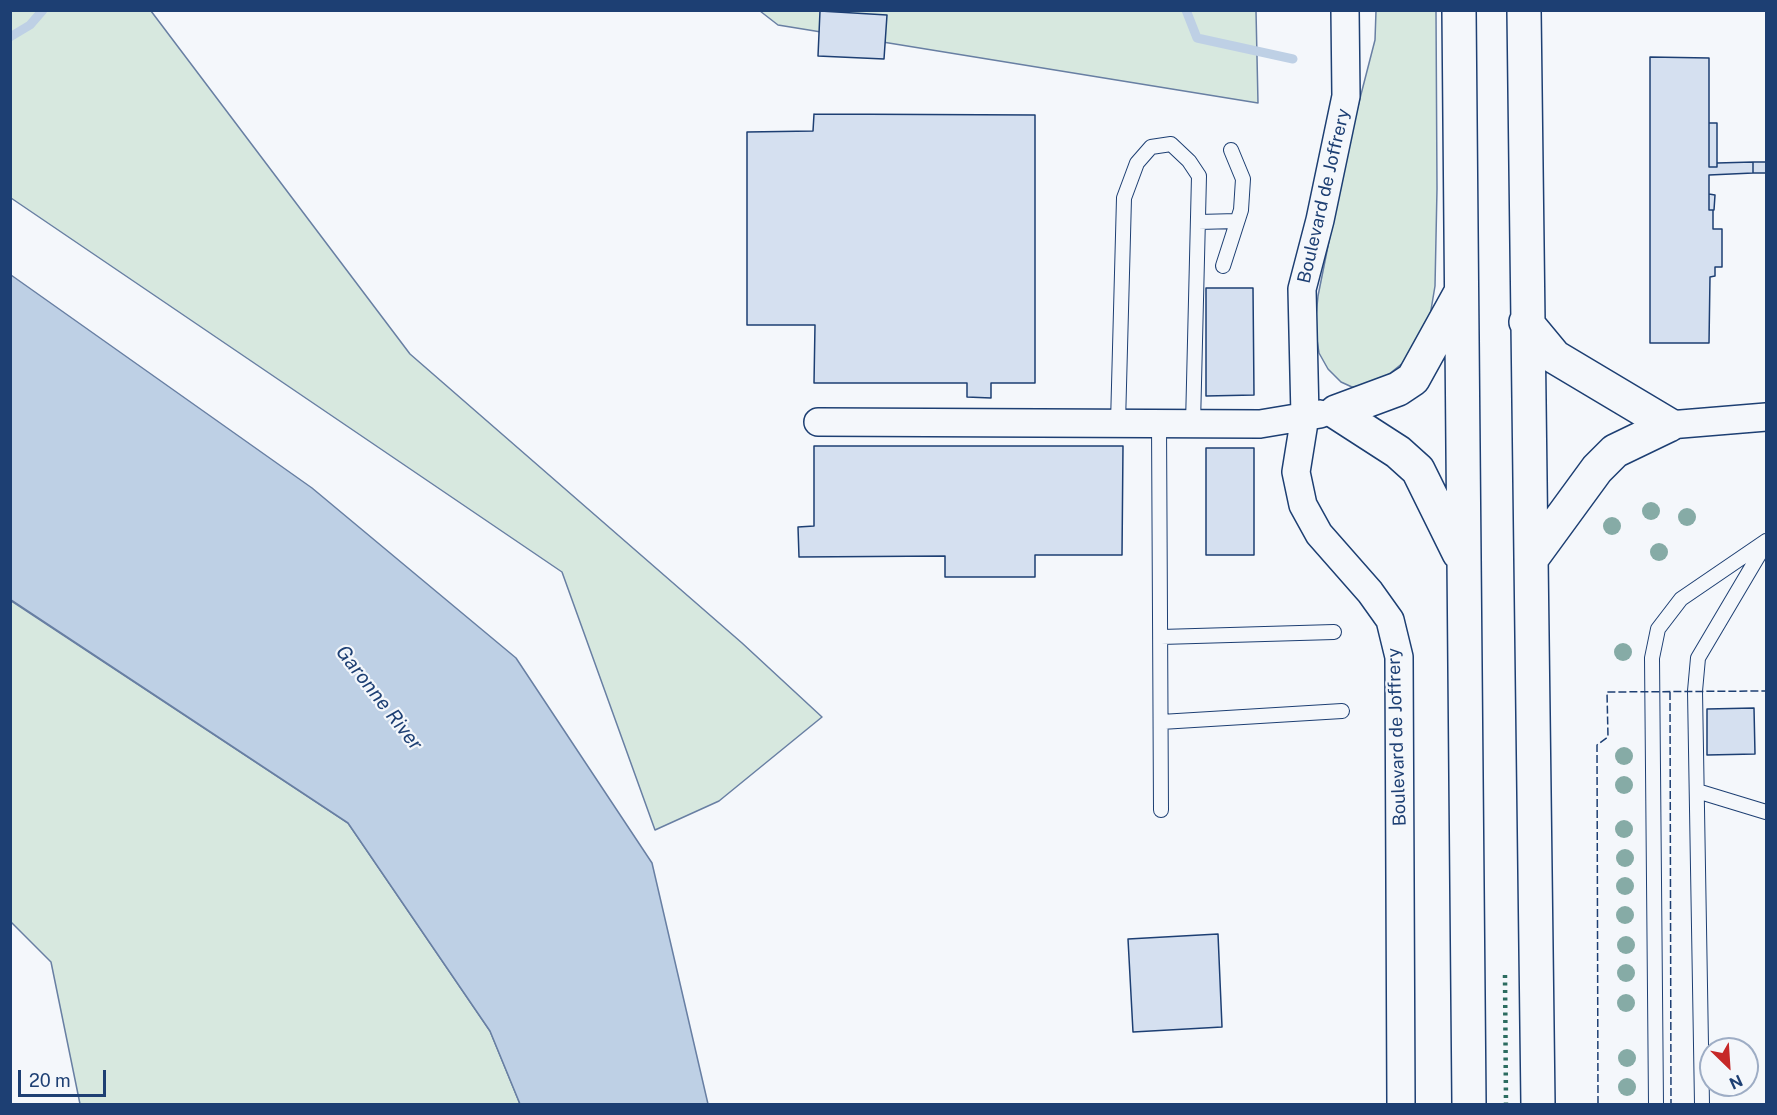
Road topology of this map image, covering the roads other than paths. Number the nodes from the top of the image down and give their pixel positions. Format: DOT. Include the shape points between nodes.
graph roads {
  1 [pos="1345,10"];
  2 [pos="1459,10"];
  3 [pos="1524,10"];
  4 [pos="1231,150"];
  5 [pos="1237,221"];
  6 [pos="1198,222"];
  7 [pos="1223,266"];
  8 [pos="1461,291"];
  9 [pos="1526,322"];
  10 [pos="1321,414"];
  11 [pos="818,422"];
  12 [pos="1766,422"];
  13 [pos="1118,423"];
  14 [pos="1160,423"];
  15 [pos="1193,424"];
  16 [pos="1669,425"];
  17 [pos="1767,542"];
  18 [pos="1532,558"];
  19 [pos="1463,561"];
  20 [pos="1334,632"];
  21 [pos="1161,637"];
  22 [pos="1342,711"];
  23 [pos="1161,722"];
  24 [pos="1697,791"];
  25 [pos="1161,810"];
  26 [pos="1767,812"];
  27 [pos="1401,1104"];
  28 [pos="1469,1104"];
  29 [pos="1538,1104"];
  30 [pos="1656,1104"];
  31 [pos="1702,1104"];
  1 -- 10 [label="street, Boulevard de Joffrery" via="1346,96 1302,290"];
  2 -- 8 [label="main road"];
  3 -- 9 [label="main road"];
  4 -- 5 [label="lane" via="1243,179"];
  5 -- 6 [label="lane"];
  5 -- 7 [label="lane"];
  6 -- 13 [label="lane" via="1198,176 1189,161 1171,144 1151,147 1137,163 1124,198"];
  6 -- 15 [label="lane"];
  8 -- 10 [label="main road" via="1413,379 1398,389"];
  8 -- 19 [label="main road"];
  9 -- 16 [label="main road" via="1555,357"];
  9 -- 18 [label="main road"];
  10 -- 15 [label="street" via="1260,424"];
  10 -- 19 [label="main road" via="1398,452 1418,470"];
  10 -- 27 [label="street, Boulevard de Joffrery" via="1296,472 1303,505 1319,534 1390,620 1399,657"];
  11 -- 13 [label="street"];
  12 -- 16 [label="street"];
  13 -- 14 [label="street"];
  14 -- 15 [label="street"];
  14 -- 21 [label="lane"];
  16 -- 18 [label="main road" via="1615,451"];
  17 -- 24 [label="lane" via="1698,658"];
  17 -- 30 [label="lane" via="1681,599 1658,629 1652,658"];
  18 -- 29 [label="main road"];
  19 -- 28 [label="main road"];
  20 -- 21 [label="lane"];
  21 -- 23 [label="lane"];
  22 -- 23 [label="lane"];
  23 -- 25 [label="lane"];
  24 -- 26 [label="lane"];
  24 -- 31 [label="lane"];
}
